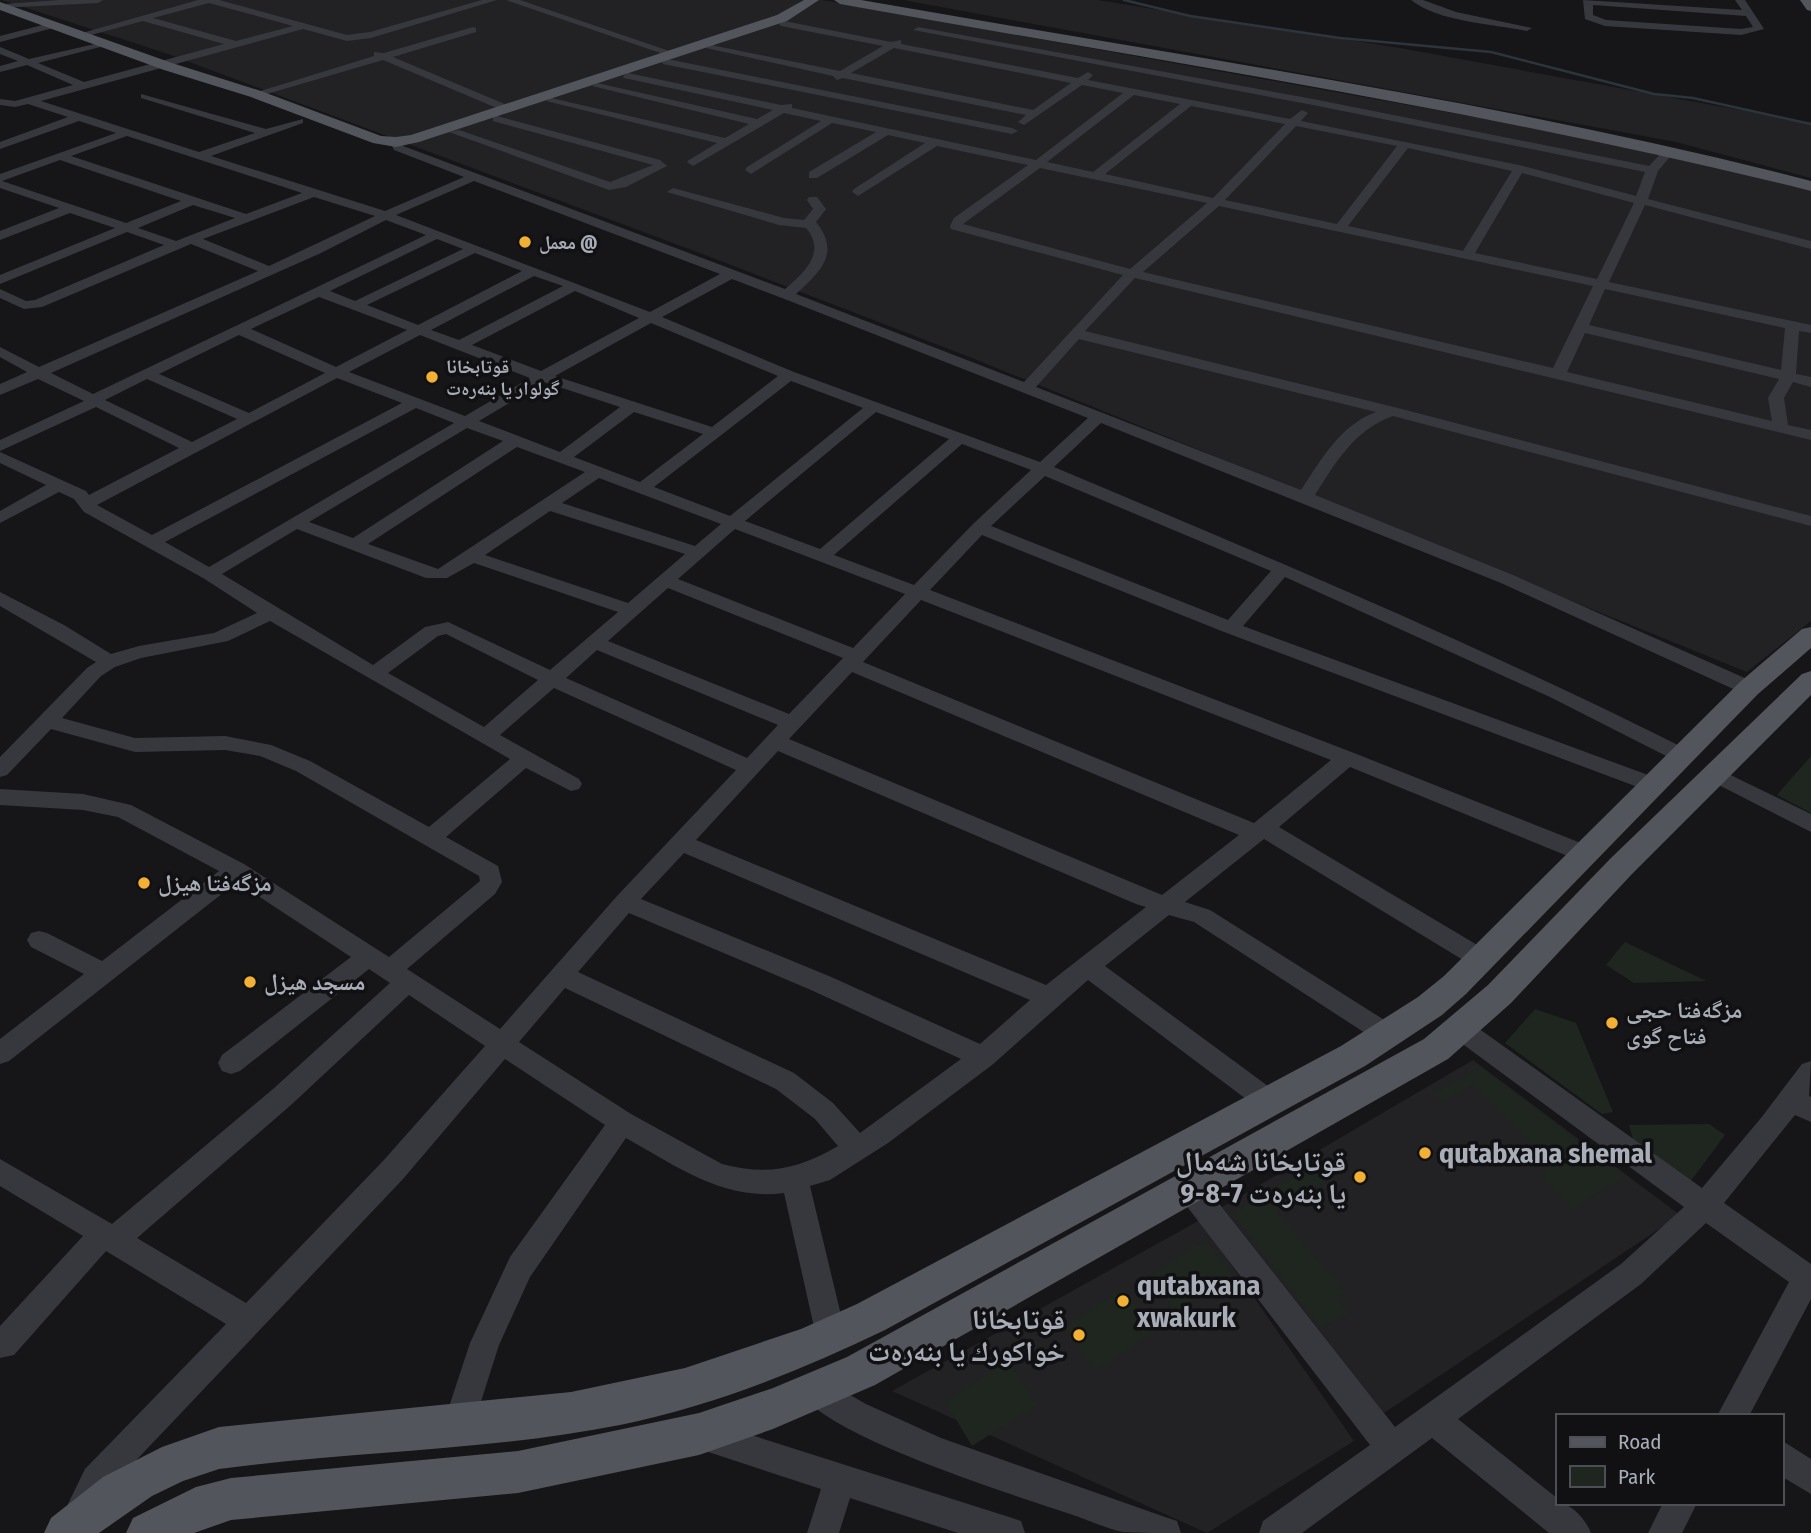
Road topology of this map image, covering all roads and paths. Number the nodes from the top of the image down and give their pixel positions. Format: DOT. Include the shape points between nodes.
graph roads {
  1 [pos="98,0"];
  2 [pos="209,0"];
  3 [pos="492,0"];
  4 [pos="511,0"];
  5 [pos="876,0"];
  6 [pos="1416,0"];
  7 [pos="1740,0"];
  8 [pos="1806,0"];
  9 [pos="1588,1"];
  10 [pos="824,6"];
  11 [pos="2,7"];
  12 [pos="1811,7"];
  13 [pos="1748,13"];
  14 [pos="941,17"];
  15 [pos="144,18"];
  16 [pos="784,24"];
  17 [pos="54,25"];
  18 [pos="302,26"];
  19 [pos="1527,28"];
  20 [pos="473,30"];
  21 [pos="918,30"];
  22 [pos="80,35"];
  23 [pos="352,37"];
  24 [pos="0,39"];
  25 [pos="104,43"];
  26 [pos="234,44"];
  27 [pos="892,45"];
  28 [pos="711,48"];
  29 [pos="1124,49"];
  30 [pos="0,50"];
  31 [pos="383,57"];
  32 [pos="670,58"];
  33 [pos="28,62"];
  34 [pos="1103,64"];
  35 [pos="165,66"];
  36 [pos="0,69"];
  37 [pos="842,74"];
  38 [pos="628,76"];
  39 [pos="1081,80"];
  40 [pos="81,85"];
  41 [pos="597,86"];
  42 [pos="1332,86"];
  43 [pos="1133,90"];
  44 [pos="813,91"];
  45 [pos="256,94"];
  46 [pos="145,96"];
  47 [pos="551,101"];
  48 [pos="1190,101"];
  49 [pos="0,102"];
  50 [pos="29,102"];
  51 [pos="1313,102"];
  52 [pos="15,104"];
  53 [pos="0,109"];
  54 [pos="783,109"];
  55 [pos="502,114"];
  56 [pos="1035,114"];
  57 [pos="79,117"];
  58 [pos="831,119"];
  59 [pos="299,121"];
  60 [pos="1294,121"];
  61 [pos="759,123"];
  62 [pos="886,131"];
  63 [pos="128,132"];
  64 [pos="265,132"];
  65 [pos="455,132"];
  66 [pos="936,141"];
  67 [pos="727,142"];
  68 [pos="998,142"];
  69 [pos="1405,144"];
  70 [pos="397,145"];
  71 [pos="0,146"];
  72 [pos="1670,150"];
  73 [pos="199,156"];
  74 [pos="61,157"];
  75 [pos="692,162"];
  76 [pos="1039,163"];
  77 [pos="1520,169"];
  78 [pos="751,170"];
  79 [pos="1652,170"];
  80 [pos="813,175"];
  81 [pos="476,176"];
  82 [pos="1096,176"];
  83 [pos="0,178"];
  84 [pos="1811,180"];
  85 [pos="0,184"];
  86 [pos="1811,186"];
  87 [pos="673,192"];
  88 [pos="858,192"];
  89 [pos="313,193"];
  90 [pos="194,200"];
  91 [pos="1641,200"];
  92 [pos="813,201"];
  93 [pos="1217,201"];
  94 [pos="71,208"];
  95 [pos="387,216"];
  96 [pos="246,218"];
  97 [pos="810,224"];
  98 [pos="129,228"];
  99 [pos="1340,228"];
  100 [pos="436,235"];
  101 [pos="0,236"];
  102 [pos="191,239"];
  103 [pos="176,245"];
  104 [pos="1811,245"];
  105 [pos="473,248"];
  106 [pos="1467,254"];
  107 [pos="268,270"];
  108 [pos="532,271"];
  109 [pos="1131,273"];
  110 [pos="731,274"];
  111 [pos="0,280"];
  112 [pos="1600,284"];
  113 [pos="574,286"];
  114 [pos="319,292"];
  115 [pos="787,295"];
  116 [pos="3,296"];
  117 [pos="354,307"];
  118 [pos="649,317"];
  119 [pos="1792,325"];
  120 [pos="1579,327"];
  121 [pos="1811,329"];
  122 [pos="240,330"];
  123 [pos="418,331"];
  124 [pos="1078,334"];
  125 [pos="459,346"];
  126 [pos="0,351"];
  127 [pos="39,373"];
  128 [pos="337,373"];
  129 [pos="147,374"];
  130 [pos="1558,374"];
  131 [pos="789,375"];
  132 [pos="542,377"];
  133 [pos="1788,377"];
  134 [pos="1811,382"];
  135 [pos="1027,388"];
  136 [pos="0,390"];
  137 [pos="95,400"];
  138 [pos="414,403"];
  139 [pos="633,405"];
  140 [pos="873,407"];
  141 [pos="1392,411"];
  142 [pos="1099,416"];
  143 [pos="248,418"];
  144 [pos="466,423"];
  145 [pos="1781,428"];
  146 [pos="713,432"];
  147 [pos="1811,435"];
  148 [pos="960,438"];
  149 [pos="515,441"];
  150 [pos="0,446"];
  151 [pos="191,448"];
  152 [pos="0,457"];
  153 [pos="562,458"];
  154 [pos="1041,468"];
  155 [pos="597,472"];
  156 [pos="59,485"];
  157 [pos="641,489"];
  158 [pos="1304,497"];
  159 [pos="87,503"];
  160 [pos="549,505"];
  161 [pos="0,518"];
  162 [pos="1811,521"];
  163 [pos="296,523"];
  164 [pos="732,523"];
  165 [pos="979,528"];
  166 [pos="152,542"];
  167 [pos="354,545"];
  168 [pos="699,553"];
  169 [pos="473,556"];
  170 [pos="821,557"];
  171 [pos="1282,569"];
  172 [pos="209,574"];
  173 [pos="667,581"];
  174 [pos="917,592"];
  175 [pos="0,598"];
  176 [pos="633,611"];
  177 [pos="270,613"];
  178 [pos="1231,628"];
  179 [pos="1811,635"];
  180 [pos="596,643"];
  181 [pos="108,661"];
  182 [pos="854,661"];
  183 [pos="374,674"];
  184 [pos="554,680"];
  185 [pos="1811,680"];
  186 [pos="1749,688"];
  187 [pos="48,721"];
  188 [pos="792,723"];
  189 [pos="486,736"];
  190 [pos="775,741"];
  191 [pos="1681,755"];
  192 [pos="525,758"];
  193 [pos="1347,758"];
  194 [pos="750,768"];
  195 [pos="0,770"];
  196 [pos="1714,774"];
  197 [pos="571,784"];
  198 [pos="1651,785"];
  199 [pos="0,797"];
  200 [pos="1622,815"];
  201 [pos="1811,824"];
  202 [pos="1260,831"];
  203 [pos="1654,832"];
  204 [pos="430,838"];
  205 [pos="680,842"];
  206 [pos="1583,853"];
  207 [pos="236,870"];
  208 [pos="625,902"];
  209 [pos="1166,905"];
  210 [pos="39,940"];
  211 [pos="367,958"];
  212 [pos="1481,959"];
  213 [pos="1088,967"];
  214 [pos="104,973"];
  215 [pos="562,975"];
  216 [pos="399,976"];
  217 [pos="1049,997"];
  218 [pos="1462,1030"];
  219 [pos="1388,1035"];
  220 [pos="502,1044"];
  221 [pos="0,1053"];
  222 [pos="983,1056"];
  223 [pos="231,1063"];
  224 [pos="1811,1072"];
  225 [pos="1267,1101"];
  226 [pos="1802,1105"];
  227 [pos="622,1122"];
  228 [pos="858,1150"];
  229 [pos="0,1171"];
  230 [pos="794,1179"];
  231 [pos="1189,1187"];
  232 [pos="1704,1207"];
  233 [pos="108,1237"];
  234 [pos="1809,1279"];
  235 [pos="250,1322"];
  236 [pos="831,1336"];
  237 [pos="3,1345"];
  238 [pos="815,1390"];
  239 [pos="1733,1414"];
  240 [pos="1432,1418"];
  241 [pos="459,1424"];
  242 [pos="699,1434"];
  243 [pos="1391,1447"];
  244 [pos="1783,1457"];
  245 [pos="1811,1478"];
  246 [pos="840,1479"];
  247 [pos="1680,1505"];
  248 [pos="73,1527"];
  249 [pos="148,1533"];
  250 [pos="823,1533"];
  251 [pos="1009,1533"];
  252 [pos="1165,1533"];
  253 [pos="1275,1533"];
  254 [pos="1575,1533"];
  255 [pos="1664,1533"];
  1 -- 11 [label="street"];
  2 -- 15 [label="street"];
  2 -- 18 [label="street"];
  3 -- 23 [label="street"];
  4 -- 32 [label="street"];
  5 -- 84 [label="main road" via="1658,142"];
  6 -- 19 [label="street" via="1443,12"];
  7 -- 13 [label="street"];
  8 -- 12 [label="main road"];
  9 -- 13 [label="street"];
  9 -- 13 [label="street" via="1588,17 1605,23 1741,32 1759,29"];
  10 -- 14 [label="main road"];
  10 -- 16 [label="main road"];
  10 -- 32 [label="main road"];
  11 -- 17 [label="main road"];
  14 -- 21 [label="street"];
  14 -- 29 [label="main road"];
  15 -- 22 [label="street"];
  15 -- 26 [label="street"];
  16 -- 27 [label="street"];
  16 -- 28 [label="main road"];
  17 -- 22 [label="main road"];
  17 -- 24 [label="street"];
  18 -- 23 [label="street"];
  18 -- 26 [label="street"];
  20 -- 31 [label="street"];
  21 -- 27 [label="street"];
  21 -- 34 [label="street"];
  22 -- 25 [label="main road"];
  23 -- 31 [label="street" via="353,42"];
  25 -- 33 [label="street"];
  25 -- 35 [label="main road"];
  26 -- 35 [label="street"];
  27 -- 37 [label="street"];
  27 -- 39 [label="street"];
  28 -- 32 [label="main road"];
  28 -- 37 [label="street"];
  29 -- 34 [label="street"];
  29 -- 42 [label="main road"];
  30 -- 33 [label="street"];
  31 -- 45 [label="street"];
  31 -- 55 [label="street"];
  32 -- 38 [label="main road"];
  32 -- 44 [label="street"];
  32 -- 55 [label="main road"];
  33 -- 36 [label="street"];
  33 -- 40 [label="street"];
  34 -- 39 [label="street"];
  34 -- 51 [label="street"];
  35 -- 40 [label="street"];
  35 -- 45 [label="main road"];
  35 -- 59 [label="main road"];
  37 -- 44 [label="street"];
  37 -- 56 [label="street"];
  38 -- 41 [label="main road"];
  38 -- 54 [label="street"];
  39 -- 43 [label="street"];
  39 -- 56 [label="street"];
  40 -- 50 [label="street"];
  41 -- 47 [label="main road"];
  41 -- 61 [label="street"];
  42 -- 51 [label="street"];
  42 -- 72 [label="main road"];
  43 -- 48 [label="street"];
  43 -- 76 [label="street"];
  44 -- 54 [label="street"];
  44 -- 68 [label="street"];
  45 -- 70 [label="main road"];
  46 -- 64 [label="street"];
  47 -- 55 [label="main road"];
  47 -- 67 [label="street"];
  48 -- 60 [label="street"];
  48 -- 82 [label="street"];
  49 -- 52 [label="street"];
  50 -- 52 [label="street"];
  50 -- 57 [label="street"];
  51 -- 60 [label="street"];
  51 -- 79 [label="street"];
  52 -- 53 [label="street"];
  54 -- 58 [label="street"];
  54 -- 61 [label="street"];
  55 -- 65 [label="main road"];
  55 -- 65 [label="street" via="661,166 609,186"];
  55 -- 70 [label="main road"];
  56 -- 68 [label="street"];
  57 -- 63 [label="street"];
  57 -- 71 [label="street"];
  58 -- 62 [label="street"];
  58 -- 78 [label="street"];
  59 -- 64 [label="street"];
  59 -- 70 [label="main road" via="370,146"];
  60 -- 69 [label="street"];
  60 -- 93 [label="street"];
  61 -- 67 [label="street"];
  62 -- 66 [label="street"];
  62 -- 80 [label="street"];
  63 -- 73 [label="street"];
  63 -- 74 [label="street"];
  64 -- 73 [label="street"];
  65 -- 70 [label="main road"];
  66 -- 68 [label="street"];
  66 -- 88 [label="street"];
  67 -- 75 [label="street"];
  68 -- 76 [label="street"];
  69 -- 77 [label="street"];
  69 -- 99 [label="street"];
  70 -- 81 [label="street"];
  72 -- 79 [label="street"];
  72 -- 86 [label="main road"];
  73 -- 89 [label="street"];
  74 -- 83 [label="street"];
  74 -- 90 [label="street"];
  76 -- 82 [label="street"];
  76 -- 109 [label="street" via="956,226"];
  77 -- 91 [label="street"];
  77 -- 106 [label="street"];
  79 -- 91 [label="street"];
  81 -- 95 [label="street"];
  81 -- 110 [label="street"];
  82 -- 93 [label="street"];
  85 -- 94 [label="street"];
  87 -- 97 [label="street" via="783,222"];
  89 -- 95 [label="street"];
  89 -- 96 [label="street"];
  90 -- 96 [label="street"];
  90 -- 98 [label="street"];
  91 -- 104 [label="street"];
  91 -- 112 [label="street"];
  92 -- 97 [label="street" via="820,209"];
  93 -- 99 [label="street"];
  93 -- 109 [label="street"];
  94 -- 98 [label="street"];
  94 -- 101 [label="street"];
  95 -- 100 [label="street"];
  95 -- 107 [label="street"];
  96 -- 102 [label="street"];
  97 -- 115 [label="street" via="820,236 821,251 810,272"];
  98 -- 103 [label="street"];
  98 -- 111 [label="street"];
  99 -- 106 [label="street"];
  100 -- 105 [label="street"];
  100 -- 114 [label="street"];
  102 -- 103 [label="street"];
  102 -- 107 [label="street"];
  103 -- 116 [label="street" via="37,304 24,305"];
  105 -- 108 [label="street"];
  105 -- 117 [label="street"];
  106 -- 112 [label="street"];
  107 -- 127 [label="street"];
  108 -- 113 [label="street"];
  108 -- 123 [label="street"];
  109 -- 124 [label="street"];
  109 -- 130 [label="street"];
  110 -- 115 [label="street"];
  110 -- 118 [label="street"];
  112 -- 119 [label="street"];
  112 -- 120 [label="street"];
  113 -- 118 [label="street"];
  113 -- 125 [label="street"];
  114 -- 117 [label="street"];
  114 -- 122 [label="street"];
  115 -- 135 [label="street"];
  117 -- 123 [label="street"];
  118 -- 131 [label="street"];
  118 -- 132 [label="street"];
  119 -- 121 [label="street"];
  119 -- 133 [label="street"];
  120 -- 130 [label="street"];
  120 -- 133 [label="street"];
  122 -- 128 [label="street"];
  122 -- 129 [label="street"];
  123 -- 125 [label="street"];
  123 -- 128 [label="street"];
  124 -- 135 [label="street"];
  124 -- 141 [label="street"];
  125 -- 132 [label="street"];
  126 -- 127 [label="street"];
  127 -- 136 [label="street"];
  127 -- 137 [label="street"];
  128 -- 138 [label="street"];
  128 -- 143 [label="street"];
  129 -- 137 [label="street"];
  129 -- 143 [label="street"];
  130 -- 145 [label="street"];
  131 -- 140 [label="street"];
  131 -- 146 [label="street"];
  132 -- 139 [label="street"];
  132 -- 144 [label="street"];
  133 -- 134 [label="street"];
  133 -- 145 [label="street" via="1776,398"];
  135 -- 142 [label="street"];
  137 -- 150 [label="street"];
  137 -- 151 [label="street"];
  138 -- 144 [label="street"];
  138 -- 166 [label="street"];
  139 -- 146 [label="street"];
  139 -- 153 [label="street"];
  140 -- 148 [label="street"];
  140 -- 164 [label="street"];
  141 -- 158 [label="street" via="1369,418 1350,432"];
  141 -- 162 [label="street"];
  142 -- 154 [label="street"];
  142 -- 158 [label="street"];
  143 -- 151 [label="street"];
  144 -- 149 [label="street"];
  144 -- 163 [label="street"];
  145 -- 147 [label="street"];
  146 -- 157 [label="street"];
  148 -- 154 [label="street"];
  148 -- 170 [label="street"];
  149 -- 153 [label="street"];
  149 -- 167 [label="street"];
  151 -- 159 [label="street"];
  152 -- 156 [label="street"];
  153 -- 155 [label="street"];
  154 -- 165 [label="street"];
  154 -- 171 [label="street"];
  155 -- 157 [label="street"];
  155 -- 160 [label="street"];
  156 -- 159 [label="street"];
  156 -- 161 [label="street"];
  157 -- 164 [label="street"];
  158 -- 186 [label="street" via="1507,579"];
  159 -- 166 [label="street"];
  160 -- 168 [label="street"];
  160 -- 169 [label="street"];
  163 -- 167 [label="street"];
  163 -- 172 [label="street"];
  164 -- 168 [label="street"];
  164 -- 170 [label="street"];
  165 -- 174 [label="street"];
  165 -- 178 [label="street"];
  166 -- 172 [label="street"];
  167 -- 169 [label="street" via="432,574 448,572"];
  168 -- 173 [label="street"];
  169 -- 176 [label="street"];
  170 -- 174 [label="street"];
  171 -- 178 [label="street"];
  171 -- 191 [label="street" via="1557,692"];
  172 -- 177 [label="street"];
  173 -- 176 [label="street"];
  173 -- 182 [label="street"];
  174 -- 182 [label="street"];
  174 -- 193 [label="street"];
  175 -- 181 [label="street"];
  176 -- 180 [label="street"];
  177 -- 181 [label="street" via="220,638"];
  177 -- 183 [label="street"];
  178 -- 198 [label="street"];
  179 -- 186 [label="main road"];
  180 -- 184 [label="street"];
  180 -- 188 [label="street"];
  181 -- 187 [label="street"];
  182 -- 188 [label="street"];
  182 -- 202 [label="street"];
  183 -- 184 [label="street" via="444,627"];
  183 -- 189 [label="street"];
  184 -- 189 [label="street"];
  184 -- 194 [label="street"];
  185 -- 196 [label="main road"];
  186 -- 191 [label="main road"];
  187 -- 195 [label="street"];
  187 -- 204 [label="street" via="135,745 225,743 264,750 303,766"];
  188 -- 190 [label="street"];
  189 -- 192 [label="street"];
  190 -- 194 [label="street"];
  190 -- 209 [label="street"];
  191 -- 198 [label="main road"];
  192 -- 197 [label="street"];
  192 -- 204 [label="street"];
  193 -- 202 [label="street"];
  193 -- 206 [label="street"];
  194 -- 205 [label="street"];
  196 -- 201 [label="street"];
  196 -- 203 [label="main road"];
  198 -- 200 [label="main road"];
  199 -- 207 [label="street" via="123,810"];
  200 -- 203 [label="main road"];
  200 -- 206 [label="main road"];
  202 -- 209 [label="street"];
  202 -- 212 [label="street"];
  203 -- 218 [label="main road"];
  204 -- 216 [label="street" via="491,872 491,882"];
  205 -- 208 [label="street"];
  205 -- 217 [label="street"];
  206 -- 212 [label="main road"];
  207 -- 211 [label="street"];
  207 -- 214 [label="street"];
  208 -- 215 [label="street"];
  208 -- 222 [label="street"];
  209 -- 213 [label="street"];
  209 -- 219 [label="street" via="1202,916"];
  210 -- 214 [label="street"];
  211 -- 216 [label="street"];
  211 -- 223 [label="street"];
  212 -- 219 [label="main road" via="1430,1006"];
  213 -- 217 [label="street"];
  213 -- 225 [label="street"];
  214 -- 221 [label="street"];
  215 -- 220 [label="street"];
  215 -- 228 [label="street" via="785,1082 824,1111"];
  216 -- 220 [label="street"];
  216 -- 233 [label="street" via="292,1089"];
  217 -- 222 [label="street"];
  218 -- 231 [label="main road" via="1409,1065"];
  218 -- 232 [label="street"];
  219 -- 225 [label="main road"];
  220 -- 227 [label="street"];
  220 -- 235 [label="street" via="393,1170"];
  222 -- 228 [label="street"];
  224 -- 226 [label="street"];
  225 -- 236 [label="main road"];
  226 -- 232 [label="street"];
  227 -- 230 [label="street" via="716,1174 766,1183"];
  227 -- 241 [label="street" via="520,1267 485,1343"];
  228 -- 230 [label="street"];
  229 -- 233 [label="street"];
  230 -- 236 [label="street"];
  231 -- 238 [label="main road" via="861,1371"];
  231 -- 243 [label="street"];
  232 -- 234 [label="street"];
  232 -- 240 [label="street" via="1632,1274"];
  233 -- 235 [label="street"];
  233 -- 237 [label="street"];
  234 -- 239 [label="street"];
  235 -- 248 [label="street" via="96,1480"];
  236 -- 241 [label="main road" via="666,1394 583,1410"];
  238 -- 242 [label="main road"];
  238 -- 252 [label="street" via="874,1427 911,1443"];
  240 -- 243 [label="street"];
  240 -- 254 [label="street"];
  241 -- 248 [label="main road" via="219,1448 142,1477"];
  242 -- 246 [label="street"];
  242 -- 249 [label="main road" via="518,1472 231,1499 196,1509"];
  243 -- 253 [label="street"];
  244 -- 245 [label="street"];
  246 -- 250 [label="street"];
  246 -- 251 [label="street"];
  247 -- 255 [label="street"];
}
